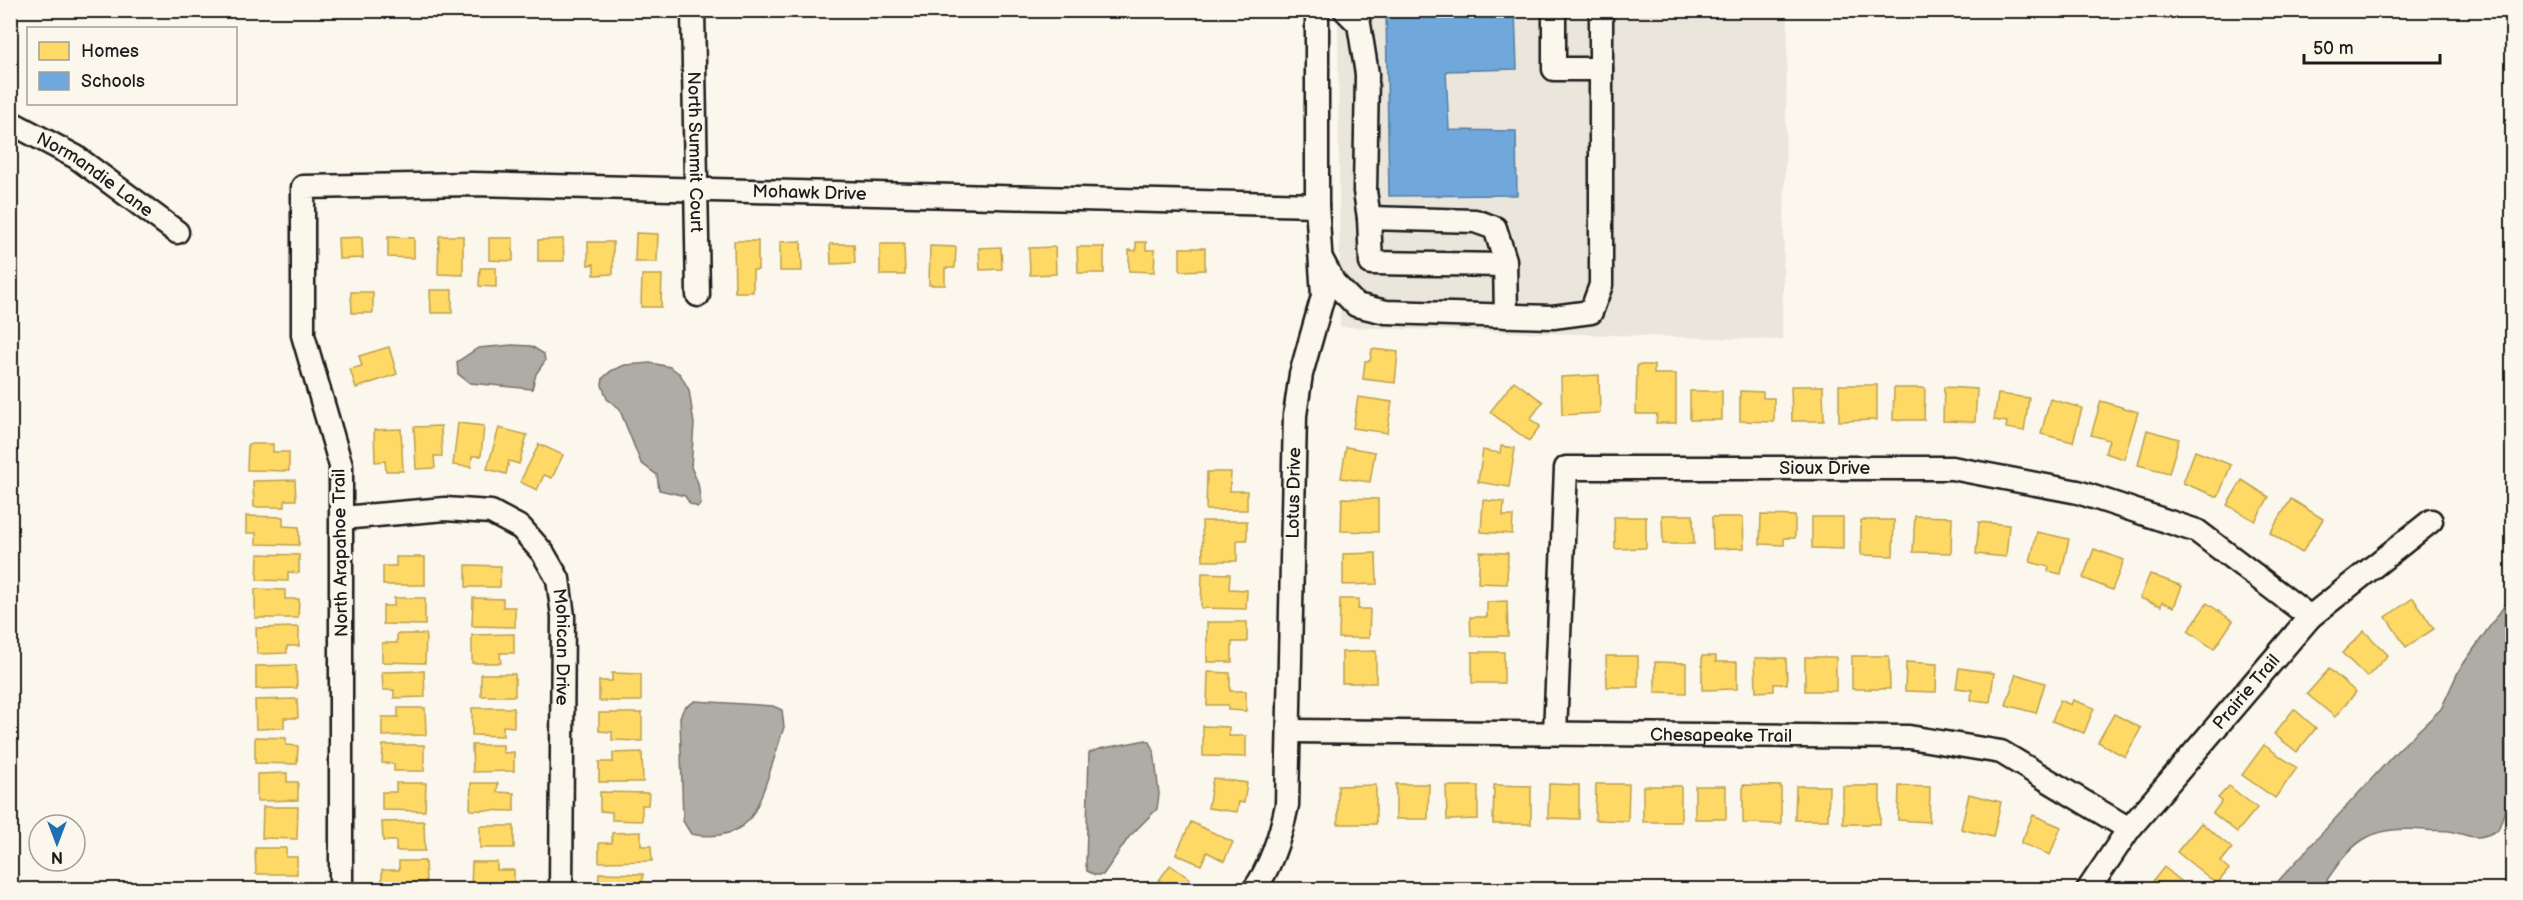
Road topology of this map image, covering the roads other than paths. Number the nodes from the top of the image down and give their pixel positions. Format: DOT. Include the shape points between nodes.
graph roads {
  1 [pos="693,10"];
  2 [pos="1317,10"];
  3 [pos="1345,10"];
  4 [pos="1554,10"];
  5 [pos="1601,10"];
  6 [pos="1601,69"];
  7 [pos="10,122"];
  8 [pos="303,186"];
  9 [pos="696,190"];
  10 [pos="1317,205"];
  11 [pos="1370,218"];
  12 [pos="177,232"];
  13 [pos="1322,261"];
  14 [pos="1505,265"];
  15 [pos="698,295"];
  16 [pos="1506,316"];
  17 [pos="342,518"];
  18 [pos="2431,521"];
  19 [pos="2310,617"];
  20 [pos="1289,731"];
  21 [pos="1555,733"];
  22 [pos="2129,829"];
  23 [pos="340,890"];
  24 [pos="561,890"];
  25 [pos="1254,890"];
  26 [pos="2088,890"];
  1 -- 9 [label="street, North Summit Court"];
  2 -- 10 [label="street, Lotus Drive"];
  3 -- 11 [label="street" via="1359,24 1363,42 1365,191"];
  4 -- 6 [label="street" via="1554,69"];
  5 -- 6 [label="street"];
  6 -- 16 [label="street" via="1601,285 1590,312 1553,317"];
  7 -- 12 [label="street, Normandie Lane" via="76,157"];
  8 -- 9 [label="street, Mohawk Drive" via="472,184"];
  8 -- 17 [label="street, North Arapahoe Trail" via="303,335 341,466"];
  9 -- 10 [label="street, Mohawk Drive"];
  9 -- 15 [label="street, North Summit Court"];
  10 -- 13 [label="street, Lotus Drive"];
  11 -- 14 [label="street" via="1475,221 1495,228"];
  11 -- 14 [label="street" via="1371,263"];
  13 -- 16 [label="street" via="1334,283 1356,305 1386,312"];
  13 -- 20 [label="street, Lotus Drive" via="1323,296 1301,374 1295,415"];
  14 -- 16 [label="street"];
  17 -- 23 [label="street, North Arapahoe Trail"];
  17 -- 24 [label="street, Mohican Drive" via="445,509 490,512 521,528 543,553 558,579 563,616"];
  18 -- 19 [label="street, Prairie Trail"];
  19 -- 21 [label="street, Sioux Drive" via="2197,531 2078,492 1952,468 1566,468"];
  19 -- 22 [label="street, Prairie Trail"];
  20 -- 21 [label="street, Chesapeake Trail"];
  20 -- 25 [label="street, Lotus Drive" via="1287,805 1282,832"];
  21 -- 22 [label="street, Chesapeake Trail" via="1909,737 2001,752"];
  22 -- 26 [label="street, Prairie Trail"];
}
